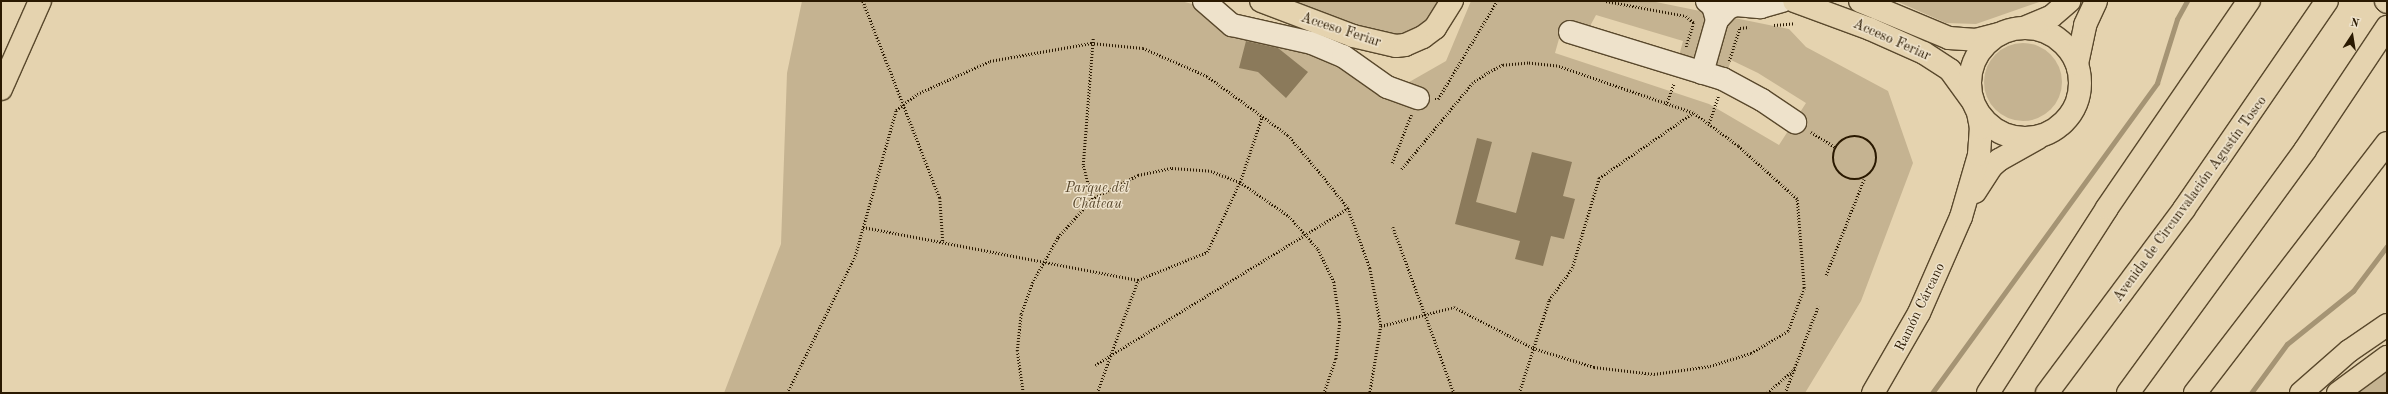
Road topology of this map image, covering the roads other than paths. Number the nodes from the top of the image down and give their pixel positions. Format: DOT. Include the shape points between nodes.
graph roads {
  1 [pos="40,1"];
  2 [pos="1204,1"];
  3 [pos="1452,1"];
  4 [pos="1707,1"];
  5 [pos="1782,1"];
  6 [pos="1794,1"];
  7 [pos="1860,1"];
  8 [pos="2069,1"];
  9 [pos="2096,1"];
  10 [pos="2249,1"];
  11 [pos="2327,1"];
  12 [pos="1266,2"];
  13 [pos="1717,20"];
  14 [pos="2387,27"];
  15 [pos="2024,28"];
  16 [pos="1570,32"];
  17 [pos="2000,34"];
  18 [pos="2077,64"];
  19 [pos="1702,73"];
  20 [pos="1,89"];
  21 [pos="1418,98"];
  22 [pos="1976,107"];
  23 [pos="1795,122"];
  24 [pos="2044,135"];
  25 [pos="2387,143"];
  26 [pos="1961,217"];
  27 [pos="2387,325"];
  28 [pos="2387,357"];
  29 [pos="1873,393"];
  30 [pos="1988,393"];
  31 [pos="2047,393"];
  32 [pos="2128,393"];
  33 [pos="2195,393"];
  34 [pos="2301,393"];
  35 [pos="2338,393"];
  1 -- 20 [label="main road"];
  2 -- 21 [label="lane" via="1232,25 1312,44 1343,56 1388,87"];
  3 -- 12 [label="main road, Acceso Feriar" via="1435,28 1423,37 1396,46 1354,36"];
  4 -- 13 [label="lane" via="1713,6"];
  5 -- 13 [label="lane" via="1761,7 1728,8"];
  6 -- 22 [label="main road, Acceso Feriar" via="1870,29 1924,53 1950,70"];
  7 -- 17 [label="main road, Acceso Feriar" via="1949,38 1976,40"];
  8 -- 15 [label="main road" via="2052,16"];
  9 -- 18 [label="main road" via="2085,25"];
  10 -- 30 [label="main road" via="2099,220"];
  11 -- 31 [label="main road, Avenida de Circunvalación Agustín Tosco" via="2188,203"];
  13 -- 19 [label="lane"];
  14 -- 32 [label="main road" via="2305,150"];
  15 -- 17 [label="main road"];
  15 -- 18 [label="main road" via="2038,29 2056,38 2071,51"];
  16 -- 19 [label="lane"];
  17 -- 22 [label="main road" via="1980,51 1974,63 1970,89"];
  18 -- 24 [label="main road" via="2081,85 2076,106 2062,124"];
  19 -- 23 [label="lane" via="1723,79"];
  22 -- 24 [label="main road" via="1996,130 2007,135 2032,138"];
  22 -- 26 [label="main road, Ramón Cárcano" via="1979,155"];
  24 -- 26 [label="main road, Ramón Cárcano" via="2010,153 1991,167"];
  25 -- 33 [label="main road"];
  26 -- 29 [label="main road, Ramón Cárcano" via="1916,320"];
  27 -- 34 [label="main road" via="2349,351"];
  28 -- 35 [label="main road"];
}
